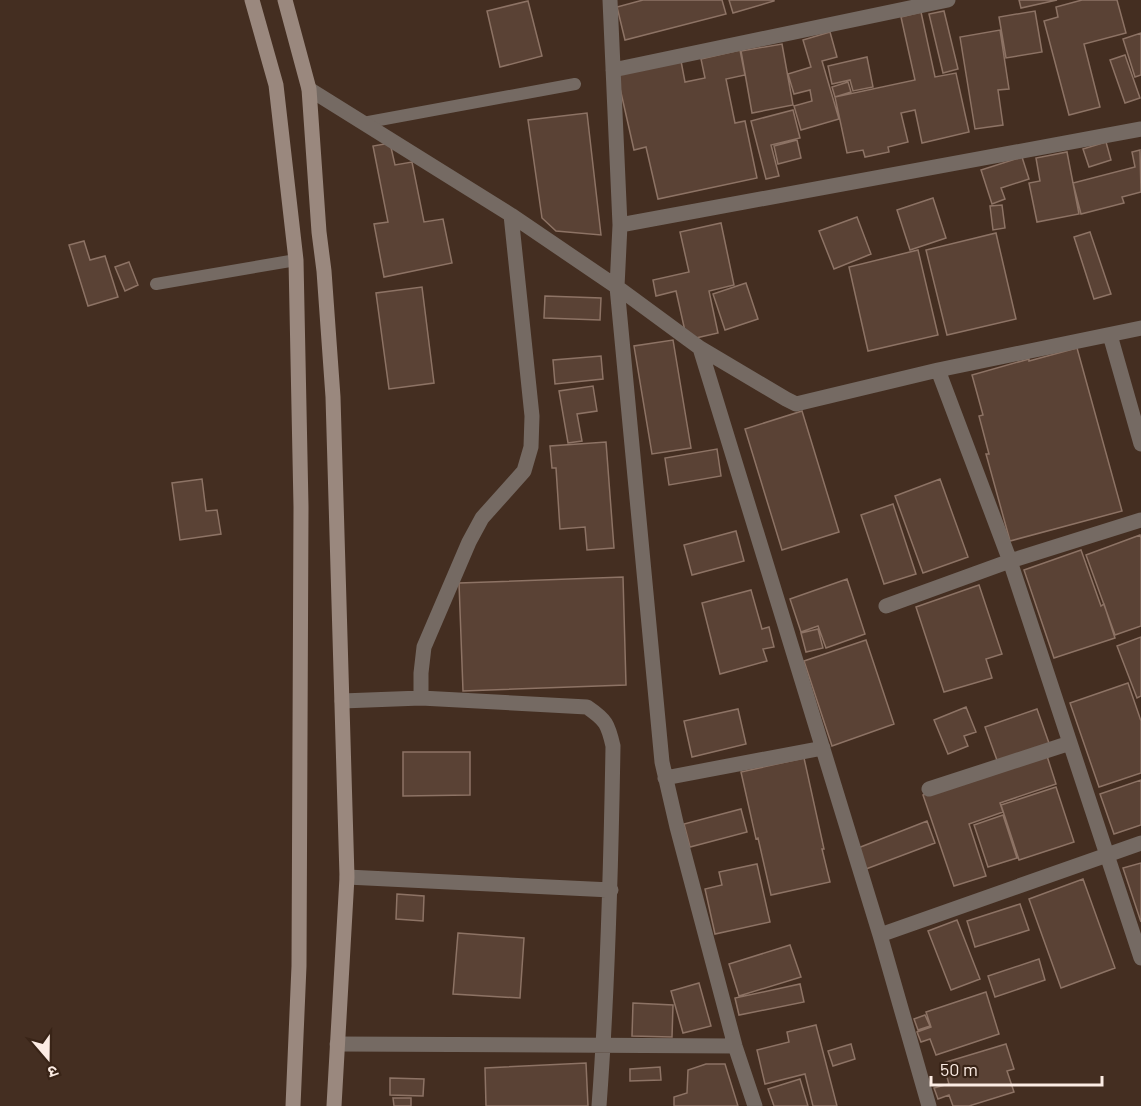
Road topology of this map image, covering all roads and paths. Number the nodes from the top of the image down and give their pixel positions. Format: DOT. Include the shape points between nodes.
graph roads {
  1 [pos="252,0"];
  2 [pos="285,0"];
  3 [pos="610,0"];
  4 [pos="948,0"];
  5 [pos="613,70"];
  6 [pos="575,84"];
  7 [pos="309,89"];
  8 [pos="363,123"];
  9 [pos="1141,129"];
  10 [pos="511,214"];
  11 [pos="620,225"];
  12 [pos="296,260"];
  13 [pos="156,284"];
  14 [pos="617,288"];
  15 [pos="1141,328"];
  16 [pos="1110,335"];
  17 [pos="700,348"];
  18 [pos="938,370"];
  19 [pos="1141,444"];
  20 [pos="1141,520"];
  21 [pos="1010,561"];
  22 [pos="886,606"];
  23 [pos="421,698"];
  24 [pos="342,701"];
  25 [pos="1070,743"];
  26 [pos="823,748"];
  27 [pos="665,778"];
  28 [pos="929,789"];
  29 [pos="1141,843"];
  30 [pos="1107,855"];
  31 [pos="346,877"];
  32 [pos="610,890"];
  33 [pos="880,935"];
  34 [pos="1141,958"];
  35 [pos="337,1044"];
  36 [pos="604,1045"];
  37 [pos="735,1046"];
  38 [pos="293,1106"];
  39 [pos="334,1106"];
  40 [pos="599,1106"];
  41 [pos="755,1106"];
  42 [pos="929,1106"];
  1 -- 12 [label="main road" via="276,85"];
  2 -- 7 [label="main road"];
  3 -- 5 [label="street"];
  4 -- 5 [label="street"];
  5 -- 11 [label="street"];
  6 -- 8 [label="lane"];
  7 -- 8 [label="street"];
  7 -- 24 [label="main road" via="333,397"];
  8 -- 10 [label="street"];
  9 -- 11 [label="street"];
  10 -- 14 [label="street"];
  10 -- 23 [label="street" via="531,447 524,471 482,518 469,542 424,647"];
  11 -- 14 [label="street"];
  12 -- 13 [label="lane"];
  12 -- 38 [label="main road" via="301,507 299,966"];
  14 -- 17 [label="street"];
  14 -- 27 [label="street"];
  15 -- 16 [label="street"];
  16 -- 18 [label="street"];
  16 -- 19 [label="street"];
  17 -- 18 [label="street" via="796,404"];
  17 -- 26 [label="street"];
  18 -- 21 [label="street"];
  20 -- 21 [label="street"];
  21 -- 22 [label="street"];
  21 -- 25 [label="street"];
  23 -- 24 [label="street"];
  23 -- 32 [label="street" via="587,707 602,717 613,746"];
  24 -- 31 [label="main road"];
  25 -- 28 [label="street"];
  25 -- 30 [label="street"];
  26 -- 27 [label="street"];
  26 -- 33 [label="street"];
  27 -- 37 [label="street"];
  29 -- 30 [label="street"];
  30 -- 33 [label="street"];
  30 -- 34 [label="street"];
  31 -- 32 [label="street"];
  31 -- 35 [label="main road"];
  32 -- 36 [label="street"];
  33 -- 42 [label="street"];
  35 -- 36 [label="street"];
  35 -- 39 [label="main road"];
  36 -- 37 [label="street"];
  36 -- 40 [label="street"];
  37 -- 41 [label="street"];
}
